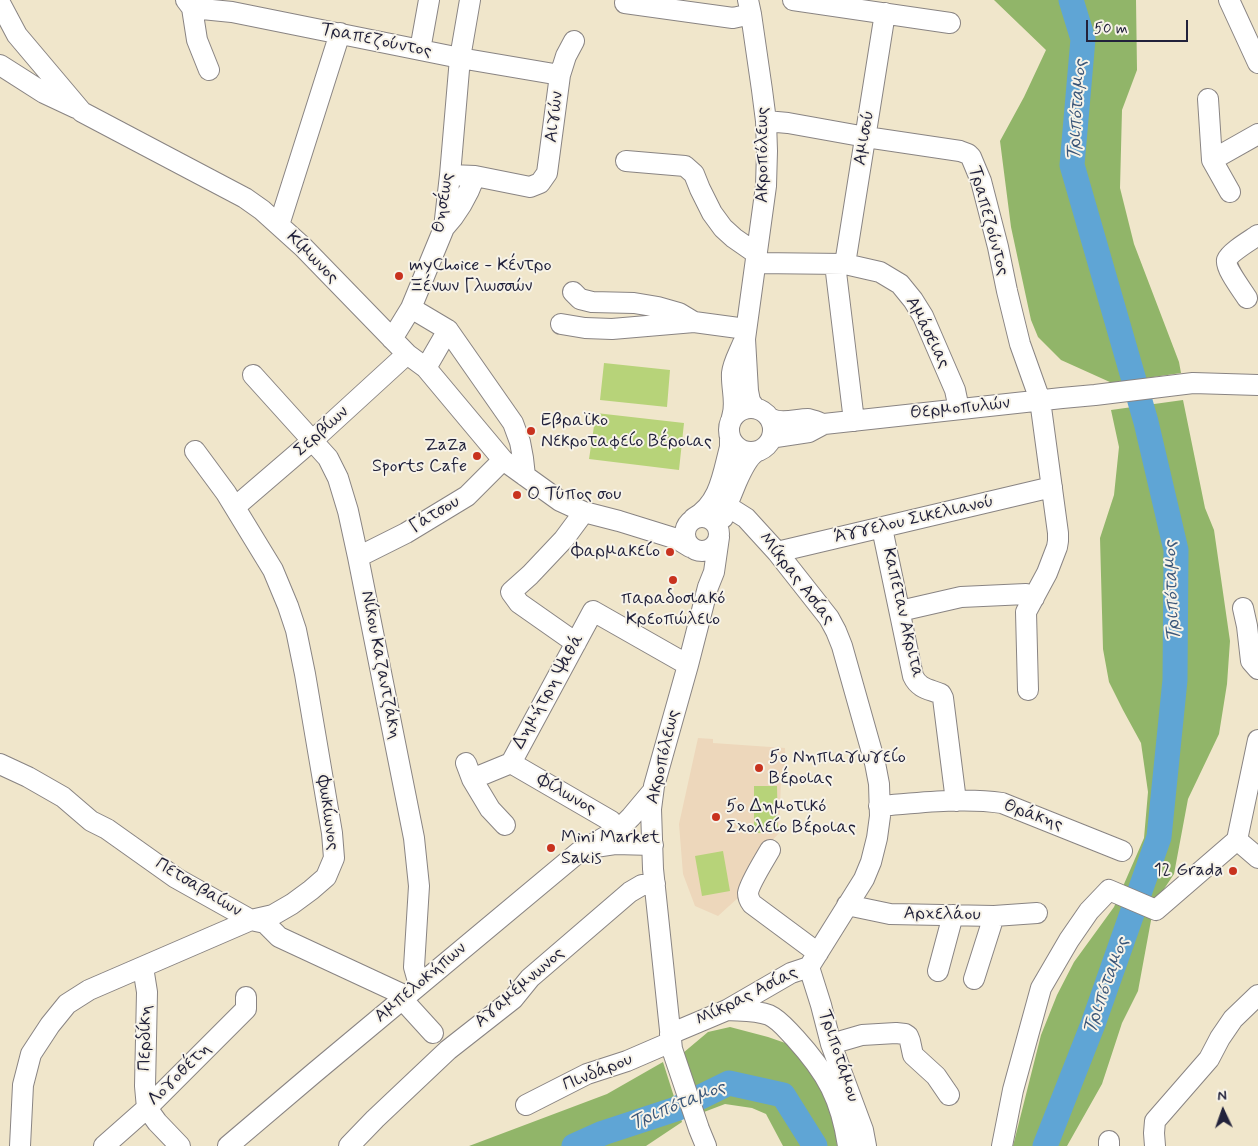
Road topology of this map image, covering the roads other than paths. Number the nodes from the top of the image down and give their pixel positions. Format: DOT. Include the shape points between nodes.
graph roads {
  1 [pos="429,0"];
  2 [pos="470,0"];
  3 [pos="792,0"];
  4 [pos="1229,0"];
  5 [pos="0,1"];
  6 [pos="189,4"];
  7 [pos="625,4"];
  8 [pos="234,6"];
  9 [pos="749,7"];
  10 [pos="885,13"];
  11 [pos="950,23"];
  12 [pos="340,33"];
  13 [pos="574,40"];
  14 [pos="420,50"];
  15 [pos="460,58"];
  16 [pos="1258,63"];
  17 [pos="0,65"];
  18 [pos="209,70"];
  19 [pos="560,75"];
  20 [pos="1208,99"];
  21 [pos="82,112"];
  22 [pos="766,121"];
  23 [pos="1258,134"];
  24 [pos="866,137"];
  25 [pos="1212,160"];
  26 [pos="626,161"];
  27 [pos="450,175"];
  28 [pos="475,176"];
  29 [pos="1230,192"];
  30 [pos="279,225"];
  31 [pos="444,228"];
  32 [pos="1258,235"];
  33 [pos="756,258"];
  34 [pos="840,264"];
  35 [pos="573,292"];
  36 [pos="1246,298"];
  37 [pos="411,308"];
  38 [pos="694,322"];
  39 [pos="561,324"];
  40 [pos="448,330"];
  41 [pos="745,334"];
  42 [pos="392,339"];
  43 [pos="407,354"];
  44 [pos="426,368"];
  45 [pos="253,375"];
  46 [pos="1258,385"];
  47 [pos="1040,400"];
  48 [pos="959,409"];
  49 [pos="763,413"];
  50 [pos="732,417"];
  51 [pos="854,421"];
  52 [pos="824,424"];
  53 [pos="730,439"];
  54 [pos="312,440"];
  55 [pos="763,446"];
  56 [pos="195,451"];
  57 [pos="503,460"];
  58 [pos="525,476"];
  59 [pos="1052,487"];
  60 [pos="728,506"];
  61 [pos="235,508"];
  62 [pos="584,512"];
  63 [pos="692,519"];
  64 [pos="619,521"];
  65 [pos="882,528"];
  66 [pos="719,534"];
  67 [pos="691,548"];
  68 [pos="777,552"];
  69 [pos="358,557"];
  70 [pos="708,587"];
  71 [pos="1034,598"];
  72 [pos="1243,608"];
  73 [pos="900,611"];
  74 [pos="576,643"];
  75 [pos="688,665"];
  76 [pos="1258,669"];
  77 [pos="1028,690"];
  78 [pos="1257,745"];
  79 [pos="511,763"];
  80 [pos="0,764"];
  81 [pos="652,792"];
  82 [pos="956,801"];
  83 [pos="879,806"];
  84 [pos="505,825"];
  85 [pos="619,829"];
  86 [pos="646,840"];
  87 [pos="1237,840"];
  88 [pos="770,850"];
  89 [pos="581,851"];
  90 [pos="1122,851"];
  91 [pos="1258,858"];
  92 [pos="654,877"];
  93 [pos="847,905"];
  94 [pos="1037,913"];
  95 [pos="953,915"];
  96 [pos="994,916"];
  97 [pos="251,920"];
  98 [pos="814,960"];
  99 [pos="143,967"];
  100 [pos="938,971"];
  101 [pos="974,979"];
  102 [pos="409,993"];
  103 [pos="1258,995"];
  104 [pos="246,997"];
  105 [pos="727,1010"];
  106 [pos="433,1033"];
  107 [pos="671,1042"];
  108 [pos="831,1044"];
  109 [pos="949,1095"];
  110 [pos="526,1105"];
  111 [pos="147,1108"];
  112 [pos="702,1138"];
  113 [pos="20,1146"];
  114 [pos="104,1146"];
  115 [pos="180,1146"];
  116 [pos="228,1146"];
  117 [pos="349,1146"];
  118 [pos="848,1146"];
  119 [pos="866,1146"];
  120 [pos="1002,1146"];
  121 [pos="1155,1146"];
  1 -- 14 [label="street"];
  2 -- 15 [label="street, Θησέως"];
  3 -- 10 [label="street"];
  4 -- 16 [label="street"];
  5 -- 21 [label="street, Κίμωνος" via="17,35"];
  6 -- 8 [label="street, Τραπεζούντος"];
  6 -- 18 [label="street" via="197,40"];
  7 -- 9 [label="street" via="733,18"];
  8 -- 12 [label="street, Τραπεζούντος"];
  9 -- 22 [label="street, Ακροπόλεως"];
  10 -- 11 [label="street"];
  10 -- 24 [label="street, Αμισού"];
  12 -- 14 [label="street, Τραπεζούντος"];
  12 -- 30 [label="street"];
  13 -- 19 [label="street, Αιγών"];
  14 -- 15 [label="street, Τραπεζούντος"];
  15 -- 19 [label="street, Τραπεζούντος"];
  15 -- 27 [label="street, Θησέως"];
  17 -- 21 [label="street"];
  19 -- 28 [label="street, Αιγών" via="548,172 540,183 530,187"];
  20 -- 25 [label="street"];
  21 -- 30 [label="street, Κίμωνος" via="246,198"];
  22 -- 24 [label="street, Τραπεζούντος"];
  22 -- 33 [label="street, Ακροπόλεως" via="766,186"];
  23 -- 25 [label="street"];
  24 -- 34 [label="street, Αμισού"];
  24 -- 47 [label="street, Τραπεζούντος" via="960,151 971,157 981,181 1020,344"];
  25 -- 29 [label="street"];
  26 -- 33 [label="street" via="685,166 694,174 712,214"];
  27 -- 28 [label="street"];
  27 -- 31 [label="street, Θησέως"];
  28 -- 31 [label="street" via="468,194"];
  30 -- 42 [label="street, Κίμωνος"];
  31 -- 37 [label="street, Θησέως"];
  32 -- 36 [label="street" via="1228,258 1227,266"];
  33 -- 34 [label="street, Αμάσειας"];
  33 -- 41 [label="street, Ακροπόλεως"];
  34 -- 48 [label="street, Αμάσειας" via="880,272 900,284 923,316 955,390"];
  34 -- 51 [label="street, Αμισού"];
  35 -- 38 [label="street" via="580,299 592,302 658,307 679,313"];
  37 -- 40 [label="street"];
  37 -- 42 [label="street, Θησέως"];
  38 -- 39 [label="street" via="612,329"];
  38 -- 41 [label="street"];
  40 -- 44 [label="street"];
  40 -- 58 [label="street" via="513,423 520,442"];
  41 -- 49 [label="street, Ακροπόλεως" via="750,401"];
  41 -- 50 [label="street, Ακροπόλεως" via="732,371"];
  42 -- 43 [label="street, Κίμωνος"];
  43 -- 44 [label="street, Κίμωνος"];
  43 -- 54 [label="street, Σερβίων"];
  44 -- 57 [label="street, Κίμωνος"];
  45 -- 54 [label="street, Νίκου Καζαντζάκη"];
  46 -- 47 [label="street, Θερμοπυλών" via="1194,383"];
  47 -- 48 [label="street, Θερμοπυλών"];
  47 -- 59 [label="street, Τραπεζούντος"];
  48 -- 51 [label="street, Θερμοπυλών"];
  49 -- 50 [label="street" via="748,407"];
  49 -- 52 [label="street, Θερμοπυλών" via="772,420 808,419"];
  49 -- 55 [label="street" via="773,430"];
  50 -- 53 [label="street" via="728,428"];
  51 -- 52 [label="street, Θερμοπυλών"];
  52 -- 55 [label="street, Θερμοπυλών" via="809,432 776,436"];
  53 -- 55 [label="street" via="748,452"];
  53 -- 63 [label="street" via="717,492 704,511"];
  54 -- 61 [label="street, Σερβίων"];
  54 -- 69 [label="street, Νίκου Καζαντζάκη" via="328,458 338,478"];
  55 -- 60 [label="street, Ακροπόλεως" via="748,459"];
  56 -- 61 [label="street, Φωκίωνος"];
  57 -- 58 [label="street, Κίμωνος"];
  57 -- 69 [label="street, Γάτσου" via="466,496 406,533"];
  58 -- 62 [label="street, Κίμωνος" via="560,501"];
  59 -- 65 [label="street, Άγγελου Σικελιανού"];
  59 -- 71 [label="street, Τραπεζούντος" via="1058,540"];
  60 -- 66 [label="street, Ακροπόλεως"];
  60 -- 68 [label="street, Μίκρας Ασίας" via="746,518"];
  61 -- 97 [label="street, Φωκίωνος" via="273,570 296,630 306,674 334,858 326,877 311,890 273,916"];
  62 -- 64 [label="street, Κίμωνος"];
  62 -- 74 [label="street" via="564,539 511,592 519,603"];
  63 -- 64 [label="street, Κίμωνος" via="682,524"];
  63 -- 66 [label="street" via="699,516 710,518"];
  63 -- 67 [label="street" via="684,531"];
  64 -- 67 [label="street, Κίμωνος" via="677,539"];
  65 -- 68 [label="street, Άγγελου Σικελιανού"];
  65 -- 73 [label="street, Καπεταν Ακριτα"];
  66 -- 67 [label="street" via="714,547 709,550"];
  66 -- 70 [label="street, Ακροπόλεως" via="716,567"];
  67 -- 70 [label="street" via="702,565"];
  68 -- 83 [label="street, Μίκρας Ασίας" via="828,618 839,638 875,763"];
  69 -- 102 [label="street, Νίκου Καζαντζάκη" via="417,857 419,886 414,967"];
  70 -- 75 [label="street, Ακροπόλεως"];
  71 -- 73 [label="street" via="1026,594 961,597"];
  71 -- 77 [label="street, Τραπεζούντος" via="1026,612"];
  72 -- 76 [label="street" via="1251,661"];
  73 -- 82 [label="street, Καπεταν Ακριτα" via="915,682 942,695"];
  74 -- 75 [label="street, Δημήτρη Ψαθά" via="593,611"];
  74 -- 79 [label="street, Δημήτρη Ψαθά"];
  75 -- 81 [label="street, Ακροπόλεως"];
  78 -- 87 [label="street"];
  79 -- 84 [label="street, Δημήτρη Ψαθά" via="469,771 490,809"];
  79 -- 85 [label="street, Φίλωνος" via="611,821"];
  80 -- 97 [label="street, Πετσαβαίων" via="63,797 91,821 176,878"];
  81 -- 85 [label="street, Αμπελοκήπων"];
  81 -- 86 [label="street, Ακροπόλεως"];
  82 -- 83 [label="street, Θράκης"];
  82 -- 90 [label="street, Θράκης" via="994,802 1010,806"];
  83 -- 93 [label="street, Μίκρας Ασίας" via="878,832 871,862"];
  85 -- 86 [label="street" via="634,828"];
  85 -- 89 [label="street, Αμπελοκήπων"];
  86 -- 89 [label="street"];
  86 -- 92 [label="street, Ακροπόλεως"];
  87 -- 91 [label="street"];
  87 -- 120 [label="street" via="1156,910 1109,890 1089,911 1041,988 1013,1090"];
  88 -- 98 [label="street" via="750,887 749,900"];
  89 -- 102 [label="street, Αμπελοκήπων"];
  92 -- 107 [label="street, Ακροπόλεως"];
  92 -- 117 [label="street, Αγαμέμνωνος" via="637,887 530,978 511,1001 448,1050"];
  93 -- 95 [label="street, Αρχελάου" via="890,914"];
  93 -- 98 [label="street, Μίκρας Ασίας"];
  94 -- 96 [label="street, Αρχελάου"];
  95 -- 96 [label="street, Αρχελάου"];
  95 -- 100 [label="street"];
  96 -- 101 [label="street"];
  97 -- 99 [label="street, Φωκίωνος"];
  97 -- 102 [label="street, Πετσαβαίων" via="265,923 279,937"];
  98 -- 105 [label="street, Μίκρας Ασίας"];
  98 -- 108 [label="street, Τριποτάμου"];
  99 -- 111 [label="street, Περδίκη" via="147,992"];
  99 -- 113 [label="street, Φωκίωνος" via="89,990 67,1004 50,1025 31,1054 23,1085"];
  102 -- 106 [label="street"];
  102 -- 116 [label="street, Αμπελοκήπων"];
  103 -- 121 [label="street" via="1233,1020 1209,1059 1155,1121"];
  104 -- 111 [label="street, Λογοθέτη" via="246,1009"];
  105 -- 107 [label="street, Μίκρας Ασίας"];
  105 -- 118 [label="street, Τριποτάμου" via="770,1016 779,1021 803,1047 834,1092"];
  107 -- 110 [label="street, Πινδάρου" via="627,1062 587,1074"];
  107 -- 112 [label="street, Ακροπόλεως"];
  108 -- 109 [label="street" via="862,1035 905,1034 910,1041 912,1055 936,1076"];
  108 -- 119 [label="street, Τριποτάμου"];
  111 -- 114 [label="street, Λογοθέτη"];
  111 -- 115 [label="street"];
}
